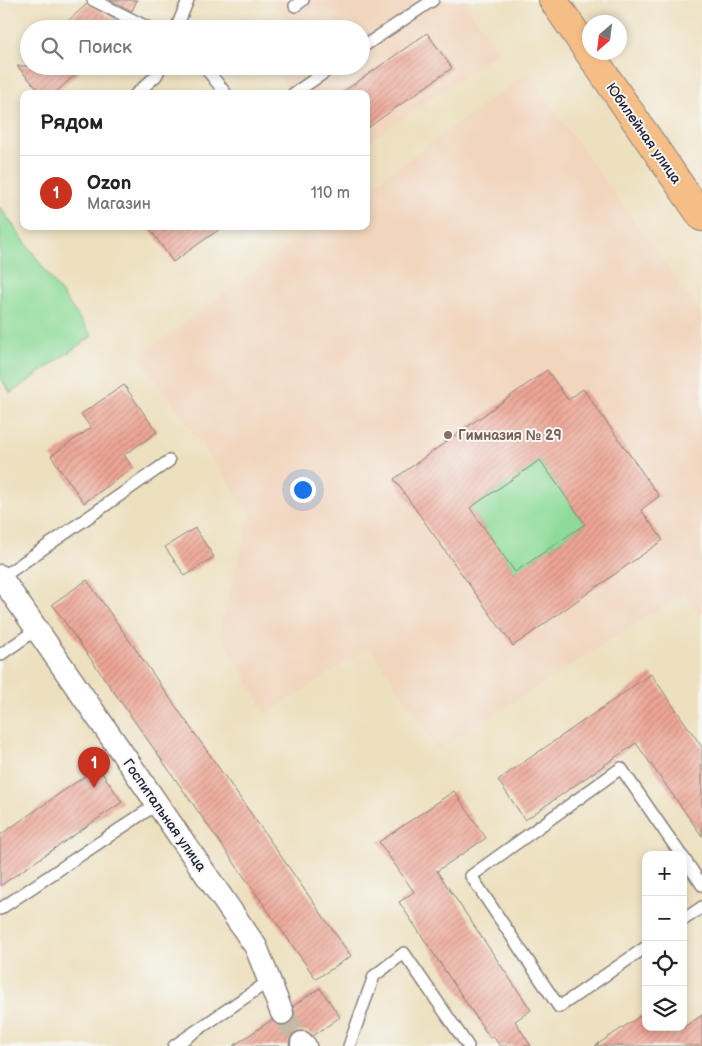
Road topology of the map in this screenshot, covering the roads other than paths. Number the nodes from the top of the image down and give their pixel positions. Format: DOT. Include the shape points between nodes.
graph roads {
  1 [pos="93,0"];
  2 [pos="188,0"];
  3 [pos="433,0"];
  4 [pos="553,0"];
  5 [pos="133,20"];
  6 [pos="180,20"];
  7 [pos="370,42"];
  8 [pos="156,75"];
  9 [pos="211,75"];
  10 [pos="321,75"];
  11 [pos="140,90"];
  12 [pos="223,90"];
  13 [pos="299,90"];
  14 [pos="702,217"];
  15 [pos="169,460"];
  16 [pos="0,577"];
  17 [pos="37,629"];
  18 [pos="0,655"];
  19 [pos="157,804"];
  20 [pos="679,851"];
  21 [pos="687,863"];
  22 [pos="702,884"];
  23 [pos="702,907"];
  24 [pos="0,909"];
  25 [pos="687,917"];
  26 [pos="642,950"];
  27 [pos="269,981"];
  28 [pos="282,1013"];
  29 [pos="174,1046"];
  30 [pos="349,1046"];
  31 [pos="468,1046"];
  1 -- 5 [label="lane"];
  2 -- 6 [label="lane"];
  3 -- 7 [label="lane"];
  4 -- 14 [label="main road, Юбилейная улица"];
  8 -- 11 [label="lane"];
  9 -- 12 [label="lane"];
  10 -- 13 [label="lane"];
  15 -- 16 [label="lane"];
  16 -- 17 [label="street, Госпитальная улица"];
  17 -- 18 [label="lane"];
  17 -- 19 [label="street, Госпитальная улица"];
  19 -- 24 [label="lane"];
  19 -- 27 [label="street, Госпитальная улица" via="256,947"];
  20 -- 26 [label="lane" via="622,768 471,876 560,1007"];
  21 -- 22 [label="lane"];
  23 -- 25 [label="lane"];
  27 -- 28 [label="street, Госпитальная улица"];
  27 -- 29 [label="lane"];
  30 -- 31 [label="lane" via="374,976 404,953"];
}
